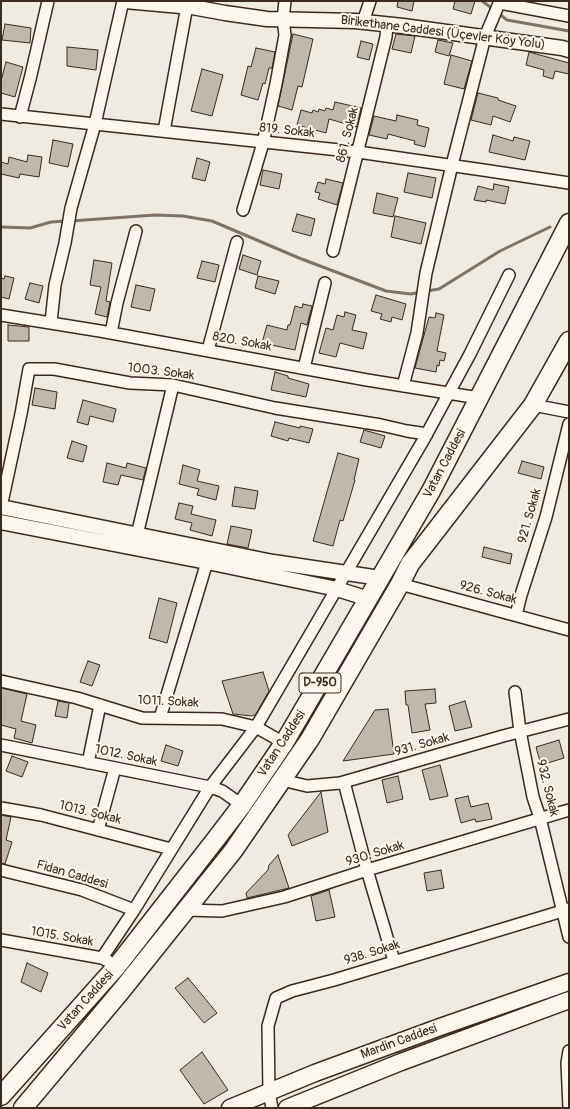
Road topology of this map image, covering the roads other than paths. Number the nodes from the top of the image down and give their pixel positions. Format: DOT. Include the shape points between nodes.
graph roads {
  1 [pos="48,1"];
  2 [pos="124,1"];
  3 [pos="285,1"];
  4 [pos="370,1"];
  5 [pos="500,2"];
  6 [pos="197,5"];
  7 [pos="569,16"];
  8 [pos="283,19"];
  9 [pos="363,22"];
  10 [pos="387,25"];
  11 [pos="487,32"];
  12 [pos="569,50"];
  13 [pos="1,114"];
  14 [pos="20,116"];
  15 [pos="95,124"];
  16 [pos="164,131"];
  17 [pos="264,143"];
  18 [pos="358,152"];
  19 [pos="452,165"];
  20 [pos="569,183"];
  21 [pos="243,210"];
  22 [pos="569,223"];
  23 [pos="136,231"];
  24 [pos="237,242"];
  25 [pos="333,251"];
  26 [pos="509,275"];
  27 [pos="325,284"];
  28 [pos="1,315"];
  29 [pos="51,322"];
  30 [pos="111,333"];
  31 [pos="569,341"];
  32 [pos="208,350"];
  33 [pos="304,368"];
  34 [pos="173,385"];
  35 [pos="403,386"];
  36 [pos="449,393"];
  37 [pos="479,398"];
  38 [pos="533,405"];
  39 [pos="569,412"];
  40 [pos="569,424"];
  41 [pos="428,434"];
  42 [pos="1,507"];
  43 [pos="1,522"];
  44 [pos="137,535"];
  45 [pos="207,562"];
  46 [pos="347,572"];
  47 [pos="380,578"];
  48 [pos="400,584"];
  49 [pos="338,589"];
  50 [pos="369,599"];
  51 [pos="516,615"];
  52 [pos="569,630"];
  53 [pos="1,681"];
  54 [pos="515,692"];
  55 [pos="100,705"];
  56 [pos="160,718"];
  57 [pos="569,718"];
  58 [pos="256,727"];
  59 [pos="520,731"];
  60 [pos="284,743"];
  61 [pos="1,745"];
  62 [pos="88,762"];
  63 [pos="115,768"];
  64 [pos="282,780"];
  65 [pos="344,782"];
  66 [pos="210,787"];
  67 [pos="242,804"];
  68 [pos="1,808"];
  69 [pos="569,810"];
  70 [pos="540,818"];
  71 [pos="98,830"];
  72 [pos="172,849"];
  73 [pos="1,870"];
  74 [pos="367,870"];
  75 [pos="134,910"];
  76 [pos="186,910"];
  77 [pos="566,910"];
  78 [pos="569,937"];
  79 [pos="1,940"];
  80 [pos="102,958"];
  81 [pos="394,961"];
  82 [pos="118,966"];
  83 [pos="569,982"];
  84 [pos="569,1000"];
  85 [pos="569,1051"];
  86 [pos="5,1087"];
  87 [pos="269,1092"];
  88 [pos="23,1108"];
  89 [pos="230,1108"];
  90 [pos="272,1108"];
  91 [pos="286,1108"];
  92 [pos="569,1108"];
  1 -- 14 [label="street"];
  2 -- 6 [label="street, Birikethane Caddesi (Üçevler Köy Yolu)"];
  2 -- 15 [label="street"];
  3 -- 8 [label="street"];
  4 -- 9 [label="street"];
  5 -- 7 [label="street"];
  5 -- 11 [label="street"];
  6 -- 8 [label="street, Birikethane Caddesi (Üçevler Köy Yolu)" via="225,13"];
  6 -- 16 [label="street"];
  8 -- 9 [label="street, Birikethane Caddesi (Üçevler Köy Yolu)"];
  8 -- 17 [label="street" via="284,35"];
  9 -- 10 [label="street, Birikethane Caddesi (Üçevler Köy Yolu)"];
  10 -- 11 [label="street, Birikethane Caddesi (Üçevler Köy Yolu)"];
  10 -- 18 [label="street, 861. Sokak"];
  11 -- 12 [label="street, Birikethane Caddesi (Üçevler Köy Yolu)"];
  11 -- 19 [label="street"];
  13 -- 14 [label="street, 819. Sokak"];
  14 -- 15 [label="street, 819. Sokak"];
  15 -- 16 [label="street, 819. Sokak"];
  15 -- 29 [label="street" via="71,208"];
  16 -- 17 [label="street, 819. Sokak"];
  17 -- 18 [label="street, 819. Sokak"];
  17 -- 21 [label="street"];
  18 -- 19 [label="street, 819. Sokak"];
  18 -- 25 [label="street, 861. Sokak"];
  19 -- 20 [label="street, 819. Sokak"];
  19 -- 35 [label="street" via="426,273 417,333"];
  22 -- 37 [label="highway, Vatan Caddesi / D-950"];
  23 -- 30 [label="street"];
  24 -- 32 [label="street"];
  26 -- 36 [label="street"];
  27 -- 33 [label="street"];
  28 -- 29 [label="street, 820. Sokak"];
  29 -- 30 [label="street, 820. Sokak"];
  30 -- 32 [label="street, 820. Sokak"];
  31 -- 38 [label="highway, Vatan Caddesi / D-950"];
  32 -- 33 [label="street, 820. Sokak"];
  33 -- 35 [label="street, 820. Sokak"];
  34 -- 41 [label="street, 1003. Sokak" via="275,408"];
  34 -- 42 [label="street, 1003. Sokak" via="130,383 54,369 29,369"];
  34 -- 44 [label="street"];
  35 -- 36 [label="street, 820. Sokak"];
  36 -- 37 [label="street, 820. Sokak"];
  36 -- 41 [label="street"];
  37 -- 47 [label="highway, Vatan Caddesi / D-950" via="431,491"];
  38 -- 39 [label="street"];
  38 -- 48 [label="highway, Vatan Caddesi / D-950" via="410,564"];
  40 -- 51 [label="street, 921. Sokak" via="546,517"];
  41 -- 46 [label="street"];
  42 -- 44 [label="street"];
  43 -- 45 [label="street"];
  44 -- 46 [label="street" via="273,562"];
  45 -- 49 [label="street"];
  45 -- 56 [label="street"];
  46 -- 47 [label="street"];
  46 -- 49 [label="street"];
  47 -- 50 [label="highway, Vatan Caddesi / D-950"];
  48 -- 51 [label="street, 926. Sokak"];
  48 -- 64 [label="highway, Vatan Caddesi / D-950" via="310,739"];
  49 -- 50 [label="street"];
  49 -- 58 [label="street"];
  50 -- 60 [label="highway, Vatan Caddesi / D-950"];
  51 -- 52 [label="street, 926. Sokak"];
  53 -- 55 [label="street, 1011. Sokak"];
  54 -- 59 [label="street, 932. Sokak"];
  55 -- 56 [label="street, 1011. Sokak" via="142,718"];
  55 -- 62 [label="street"];
  56 -- 58 [label="street, 1011. Sokak" via="222,719"];
  57 -- 59 [label="street, 931. Sokak"];
  58 -- 60 [label="street, 1011. Sokak"];
  58 -- 66 [label="street"];
  59 -- 65 [label="street, 931. Sokak"];
  59 -- 70 [label="street, 932. Sokak" via="533,798"];
  60 -- 67 [label="highway, Vatan Caddesi / D-950"];
  61 -- 62 [label="street, 1012. Sokak"];
  62 -- 63 [label="street, 1012. Sokak"];
  63 -- 66 [label="street, 1012. Sokak"];
  63 -- 71 [label="street"];
  64 -- 65 [label="street, 931. Sokak" via="307,786"];
  64 -- 76 [label="highway, Vatan Caddesi / D-950" via="233,851"];
  65 -- 74 [label="street"];
  66 -- 67 [label="street, 1012. Sokak" via="222,791"];
  66 -- 72 [label="street"];
  67 -- 82 [label="highway, Vatan Caddesi / D-950"];
  68 -- 71 [label="street, 1013. Sokak" via="41,815"];
  69 -- 70 [label="street, 930. Sokak"];
  70 -- 74 [label="street, 930. Sokak"];
  70 -- 77 [label="street, 932. Sokak"];
  71 -- 72 [label="street, 1013. Sokak"];
  72 -- 75 [label="street"];
  73 -- 75 [label="street, Fidan Caddesi" via="82,890"];
  74 -- 76 [label="street, 930. Sokak" via="284,897 222,911"];
  74 -- 81 [label="street"];
  75 -- 80 [label="street"];
  76 -- 88 [label="highway, Vatan Caddesi / D-950"];
  77 -- 78 [label="street, 932. Sokak"];
  77 -- 81 [label="street, 938. Sokak"];
  79 -- 80 [label="street, 1015. Sokak"];
  80 -- 82 [label="street, 1015. Sokak"];
  81 -- 87 [label="street, 938. Sokak" via="292,990 276,998 268,1026"];
  82 -- 86 [label="highway, Vatan Caddesi / D-950"];
  83 -- 87 [label="main road, Mardin Caddesi" via="315,1073"];
  84 -- 91 [label="main road, Mardin Caddesi"];
  85 -- 92 [label="street"];
  87 -- 89 [label="main road, Mardin Caddesi"];
  87 -- 90 [label="street"];
}
